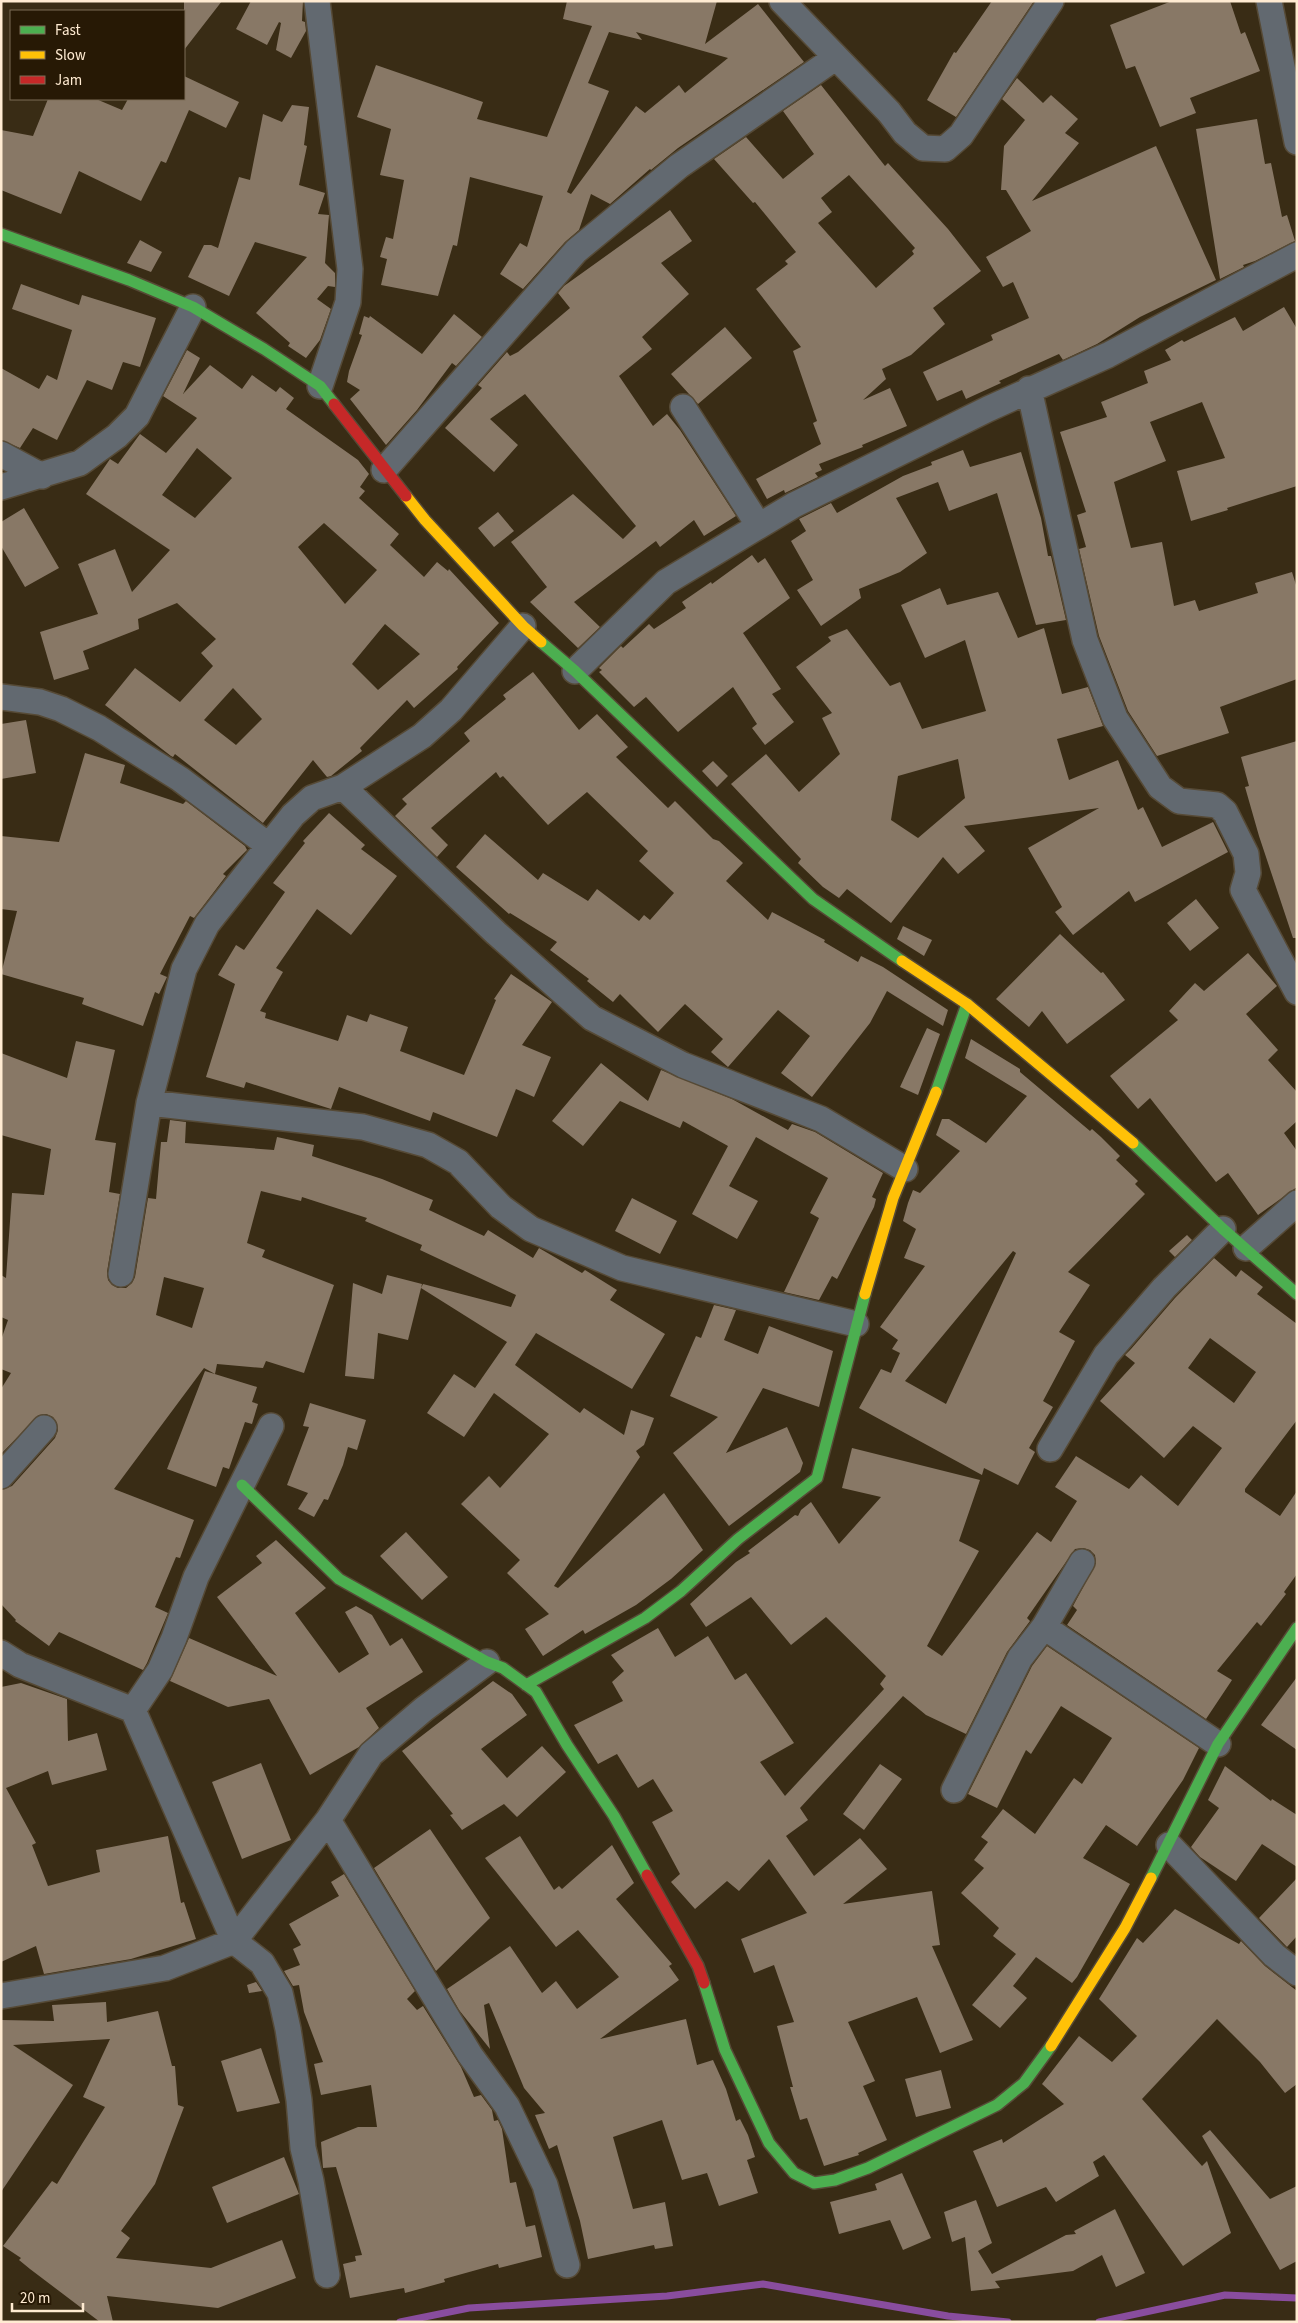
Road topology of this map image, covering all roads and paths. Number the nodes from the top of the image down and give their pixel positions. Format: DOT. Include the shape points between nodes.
graph roads {
  1 [pos="317,1"];
  2 [pos="782,1"];
  3 [pos="1051,1"];
  4 [pos="1269,1"];
  5 [pos="836,58"];
  6 [pos="1297,142"];
  7 [pos="1,234"];
  8 [pos="1297,255"];
  9 [pos="193,307"];
  10 [pos="320,386"];
  11 [pos="1029,389"];
  12 [pos="682,407"];
  13 [pos="1,454"];
  14 [pos="384,470"];
  15 [pos="42,476"];
  16 [pos="1,487"];
  17 [pos="759,526"];
  18 [pos="523,626"];
  19 [pos="575,671"];
  20 [pos="1,697"];
  21 [pos="343,787"];
  22 [pos="268,845"];
  23 [pos="1297,992"];
  24 [pos="967,1004"];
  25 [pos="149,1103"];
  26 [pos="905,1169"];
  27 [pos="1297,1204"];
  28 [pos="1224,1228"];
  29 [pos="1246,1248"];
  30 [pos="120,1274"];
  31 [pos="1297,1294"];
  32 [pos="856,1324"];
  33 [pos="271,1426"];
  34 [pos="44,1428"];
  35 [pos="1050,1450"];
  36 [pos="1,1476"];
  37 [pos="242,1485"];
  38 [pos="1082,1562"];
  39 [pos="1044,1627"];
  40 [pos="1297,1628"];
  41 [pos="1,1653"];
  42 [pos="487,1662"];
  43 [pos="526,1684"];
  44 [pos="133,1710"];
  45 [pos="1218,1744"];
  46 [pos="954,1790"];
  47 [pos="328,1820"];
  48 [pos="1170,1845"];
  49 [pos="234,1941"];
  50 [pos="1297,1972"];
  51 [pos="1,1996"];
  52 [pos="567,2265"];
  53 [pos="327,2275"];
  1 -- 10 [label="street" via="350,270 348,302"];
  2 -- 5 [label="street"];
  3 -- 5 [label="street" via="961,135 945,149 924,148 905,133 890,112"];
  4 -- 6 [label="street"];
  5 -- 14 [label="street" via="679,166 576,251"];
  7 -- 9 [label="street" via="20,238"];
  8 -- 11 [label="street" via="1108,355"];
  9 -- 10 [label="street"];
  9 -- 15 [label="street" via="136,416 117,436 80,463"];
  10 -- 14 [label="street"];
  11 -- 17 [label="street" via="794,505"];
  11 -- 23 [label="street" via="1085,640 1115,718 1160,787 1179,801 1217,805 1225,812 1246,854 1248,873 1243,890"];
  12 -- 17 [label="street"];
  13 -- 15 [label="street"];
  14 -- 18 [label="street" via="425,520"];
  15 -- 16 [label="street"];
  17 -- 19 [label="street" via="666,582"];
  18 -- 19 [label="street"];
  18 -- 21 [label="street" via="451,710 422,736"];
  19 -- 24 [label="street" via="813,899"];
  20 -- 22 [label="street" via="40,702 99,728 180,779"];
  21 -- 22 [label="street" via="312,798"];
  21 -- 26 [label="street" via="496,933 592,1018 682,1065 821,1119"];
  22 -- 25 [label="street" via="207,924 184,969"];
  24 -- 26 [label="street"];
  24 -- 28 [label="street" via="1140,1149"];
  25 -- 30 [label="street"];
  25 -- 32 [label="street" via="363,1128 428,1146 458,1162 501,1207 531,1228 622,1268"];
  26 -- 32 [label="street" via="893,1198"];
  27 -- 29 [label="street"];
  28 -- 29 [label="street"];
  28 -- 35 [label="street" via="1164,1288 1106,1355"];
  29 -- 31 [label="street"];
  32 -- 43 [label="street" via="817,1478 738,1539 681,1591 645,1618"];
  33 -- 37 [label="street"];
  34 -- 36 [label="street"];
  37 -- 42 [label="street" via="339,1579"];
  37 -- 44 [label="street" via="196,1577 160,1670"];
  38 -- 39 [label="street"];
  39 -- 45 [label="street"];
  39 -- 46 [label="street" via="1020,1658"];
  40 -- 45 [label="street"];
  41 -- 44 [label="street" via="20,1665"];
  42 -- 43 [label="street" via="503,1668"];
  42 -- 47 [label="street" via="371,1754"];
  43 -- 48 [label="street" via="536,1692 614,1816 698,1966 725,2050 769,2143 794,2174 814,2183 836,2180 868,2168 997,2105 1024,2083 1063,2029"];
  44 -- 49 [label="street"];
  45 -- 48 [label="street"];
  47 -- 49 [label="street"];
  47 -- 52 [label="street" via="470,2055 506,2106 545,2185"];
  48 -- 50 [label="street" via="1274,1955"];
  49 -- 51 [label="street" via="166,1968"];
  49 -- 53 [label="street" via="262,1963 280,1993 299,2100 303,2148"];
}
